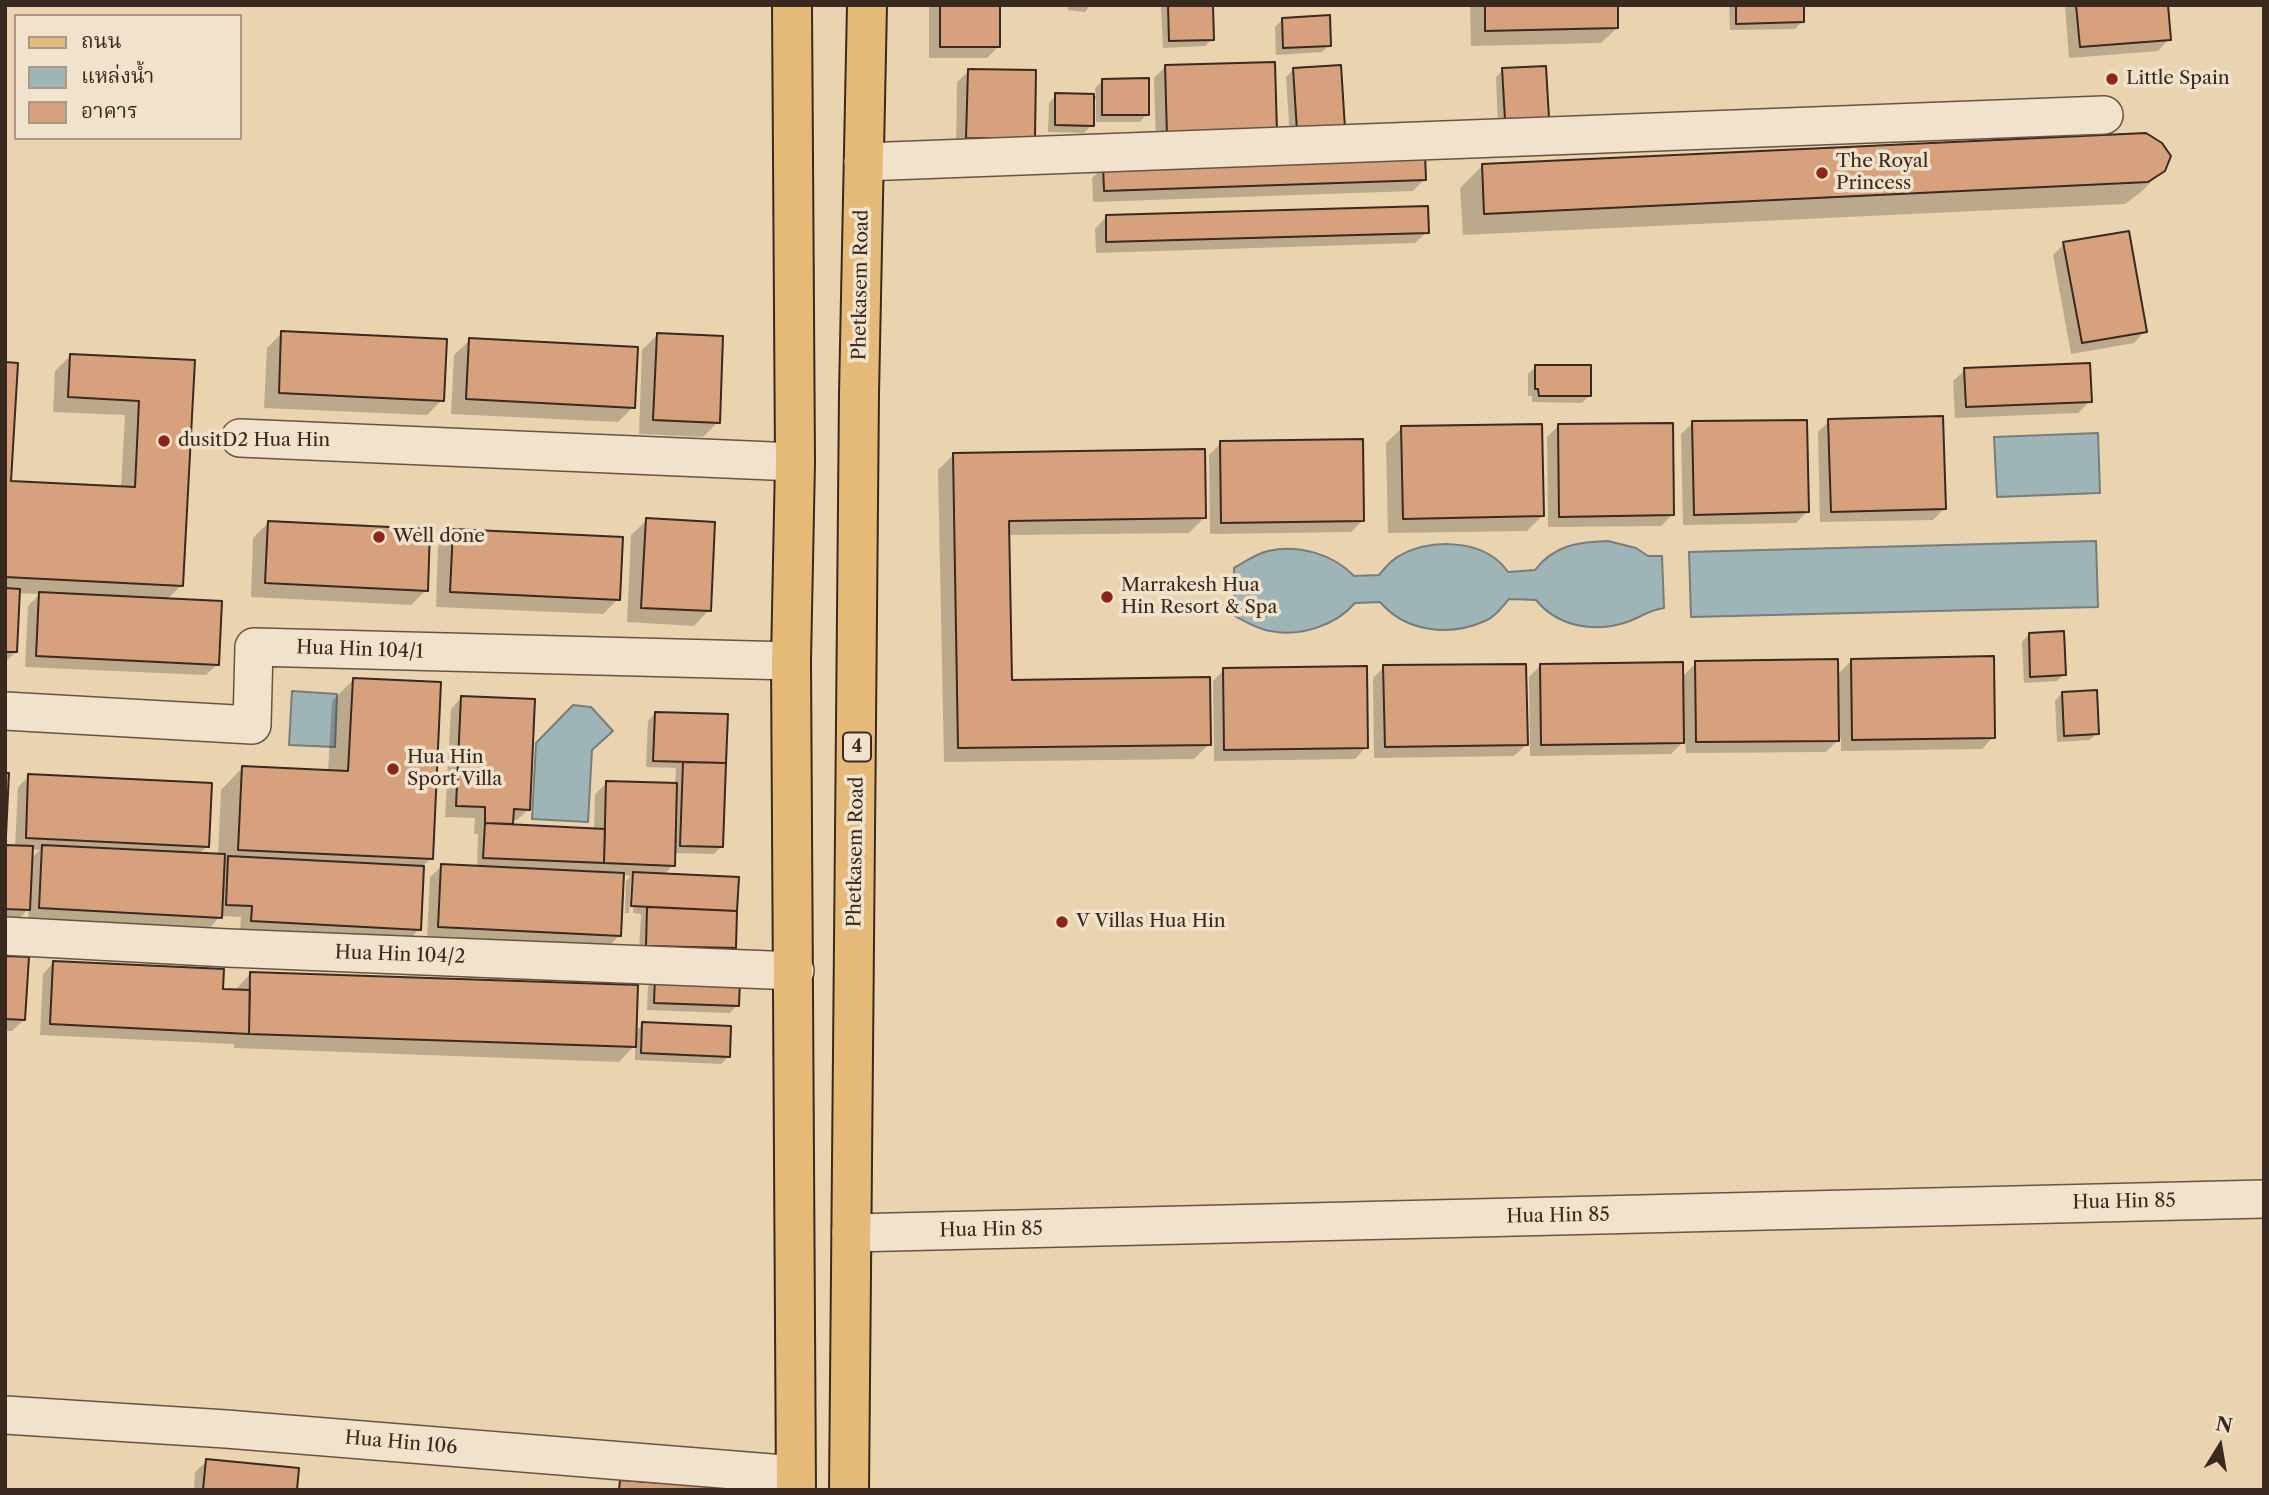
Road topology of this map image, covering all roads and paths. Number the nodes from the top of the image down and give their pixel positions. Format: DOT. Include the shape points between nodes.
graph roads {
  1 [pos="792,5"];
  2 [pos="867,5"];
  3 [pos="2104,116"];
  4 [pos="863,162"];
  5 [pos="240,438"];
  6 [pos="795,462"];
  7 [pos="791,661"];
  8 [pos="5,711"];
  9 [pos="5,936"];
  10 [pos="794,971"];
  11 [pos="2264,1199"];
  12 [pos="851,1233"];
  13 [pos="5,1415"];
  14 [pos="796,1482"];
  15 [pos="849,1490"];
  1 -- 6 [label="main road"];
  2 -- 4 [label="main road, Phetkasem Road / 4"];
  3 -- 4 [label="street"];
  4 -- 12 [label="main road, Phetkasem Road / 4"];
  5 -- 6 [label="street"];
  6 -- 7 [label="main road"];
  7 -- 8 [label="street, Hua Hin 104/1" via="254,647 252,725"];
  7 -- 10 [label="main road"];
  9 -- 10 [label="street, Hua Hin 104/2"];
  10 -- 14 [label="main road"];
  11 -- 12 [label="street, Hua Hin 85"];
  12 -- 15 [label="main road, Phetkasem Road / 4"];
  13 -- 14 [label="street, Hua Hin 106" via="226,1429"];
}
